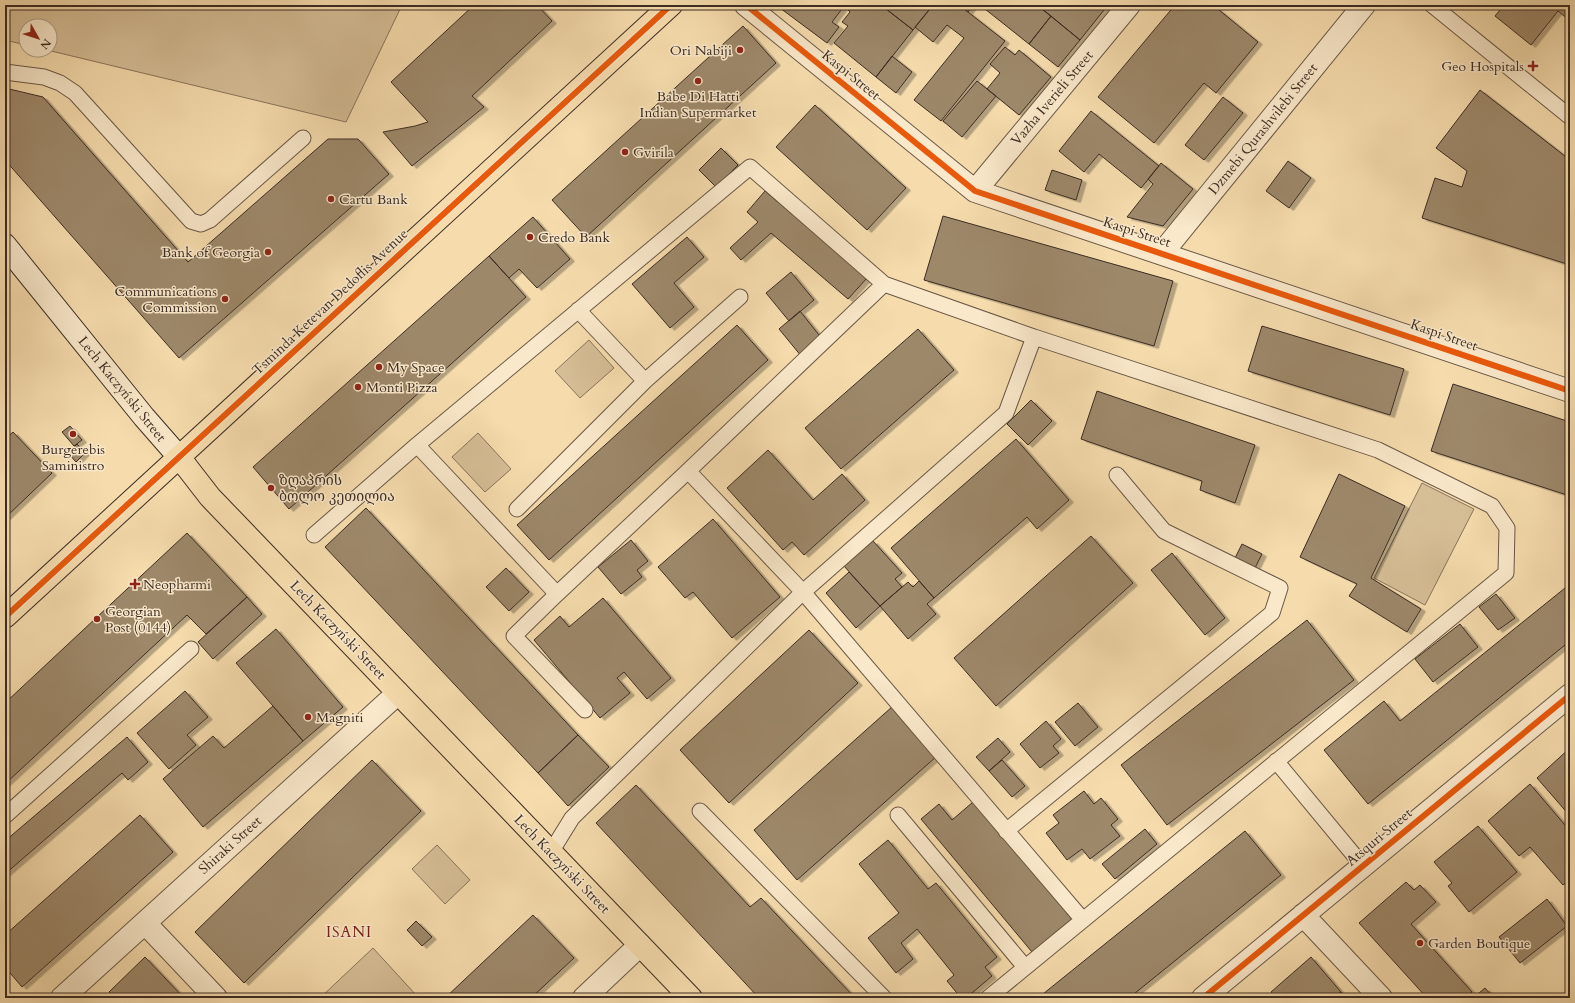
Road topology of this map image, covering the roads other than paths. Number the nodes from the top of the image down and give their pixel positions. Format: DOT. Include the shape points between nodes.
graph roads {
  1 [pos="671,5"];
  2 [pos="746,5"];
  3 [pos="1129,5"];
  4 [pos="1364,5"];
  5 [pos="1432,5"];
  6 [pos="5,72"];
  7 [pos="1570,117"];
  8 [pos="303,138"];
  9 [pos="974,191"];
  10 [pos="5,245"];
  11 [pos="1162,253"];
  12 [pos="884,284"];
  13 [pos="740,297"];
  14 [pos="578,310"];
  15 [pos="1034,337"];
  16 [pos="645,381"];
  17 [pos="1570,391"];
  18 [pos="417,445"];
  19 [pos="178,457"];
  20 [pos="688,471"];
  21 [pos="1117,475"];
  22 [pos="517,509"];
  23 [pos="314,535"];
  24 [pos="803,592"];
  25 [pos="557,594"];
  26 [pos="5,617"];
  27 [pos="191,649"];
  28 [pos="398,693"];
  29 [pos="1570,695"];
  30 [pos="585,710"];
  31 [pos="1276,761"];
  32 [pos="700,811"];
  33 [pos="898,815"];
  34 [pos="5,816"];
  35 [pos="1006,831"];
  36 [pos="550,852"];
  37 [pos="1363,866"];
  38 [pos="1303,915"];
  39 [pos="1083,920"];
  40 [pos="145,923"];
  41 [pos="640,945"];
  42 [pos="1025,967"];
  43 [pos="62,998"];
  44 [pos="216,998"];
  45 [pos="584,998"];
  46 [pos="691,998"];
  47 [pos="884,998"];
  48 [pos="988,998"];
  49 [pos="1203,998"];
  50 [pos="1380,998"];
  1 -- 19 [label="main road, Tsminda Ketevan Dedoflis Avenue"];
  2 -- 9 [label="street, Kaspi Street"];
  3 -- 9 [label="street, Vazha Iverieli Street"];
  4 -- 11 [label="street, Dzmebi Qurashvilebi Street"];
  5 -- 7 [label="lane"];
  6 -- 8 [label="lane" via="44,77 60,82 75,93 191,220 201,224 210,220"];
  9 -- 11 [label="street, Kaspi Street"];
  10 -- 19 [label="street, Lech Kaczyński Street"];
  11 -- 17 [label="street, Kaspi Street"];
  12 -- 14 [label="lane" via="750,167"];
  12 -- 15 [label="lane"];
  12 -- 20 [label="lane"];
  13 -- 16 [label="lane"];
  14 -- 16 [label="lane"];
  14 -- 18 [label="lane"];
  15 -- 24 [label="lane" via="1006,413"];
  15 -- 31 [label="lane" via="1378,450 1492,506 1507,528 1506,573"];
  16 -- 22 [label="lane"];
  18 -- 23 [label="lane"];
  18 -- 25 [label="lane"];
  19 -- 26 [label="main road, Tsminda Ketevan Dedoflis Avenue"];
  19 -- 28 [label="main road, Lech Kaczyński Street" via="210,497"];
  20 -- 24 [label="lane"];
  20 -- 25 [label="lane"];
  21 -- 35 [label="lane" via="1164,531 1280,588 1272,613"];
  24 -- 35 [label="lane"];
  24 -- 36 [label="lane" via="572,818"];
  25 -- 30 [label="lane" via="514,636"];
  27 -- 34 [label="lane"];
  28 -- 36 [label="main road, Lech Kaczyński Street"];
  28 -- 40 [label="street, Shiraki Street"];
  29 -- 37 [label="street, Atsquri Street"];
  31 -- 37 [label="lane"];
  31 -- 39 [label="lane"];
  32 -- 47 [label="lane"];
  33 -- 42 [label="lane"];
  35 -- 39 [label="lane"];
  36 -- 41 [label="main road, Lech Kaczyński Street"];
  37 -- 38 [label="street, Atsquri Street"];
  38 -- 49 [label="street, Atsquri Street"];
  38 -- 50 [label="street"];
  39 -- 42 [label="lane"];
  40 -- 43 [label="street, Shiraki Street"];
  40 -- 44 [label="street"];
  41 -- 45 [label="street"];
  41 -- 46 [label="main road, Lech Kaczyński Street"];
  42 -- 48 [label="lane"];
}
